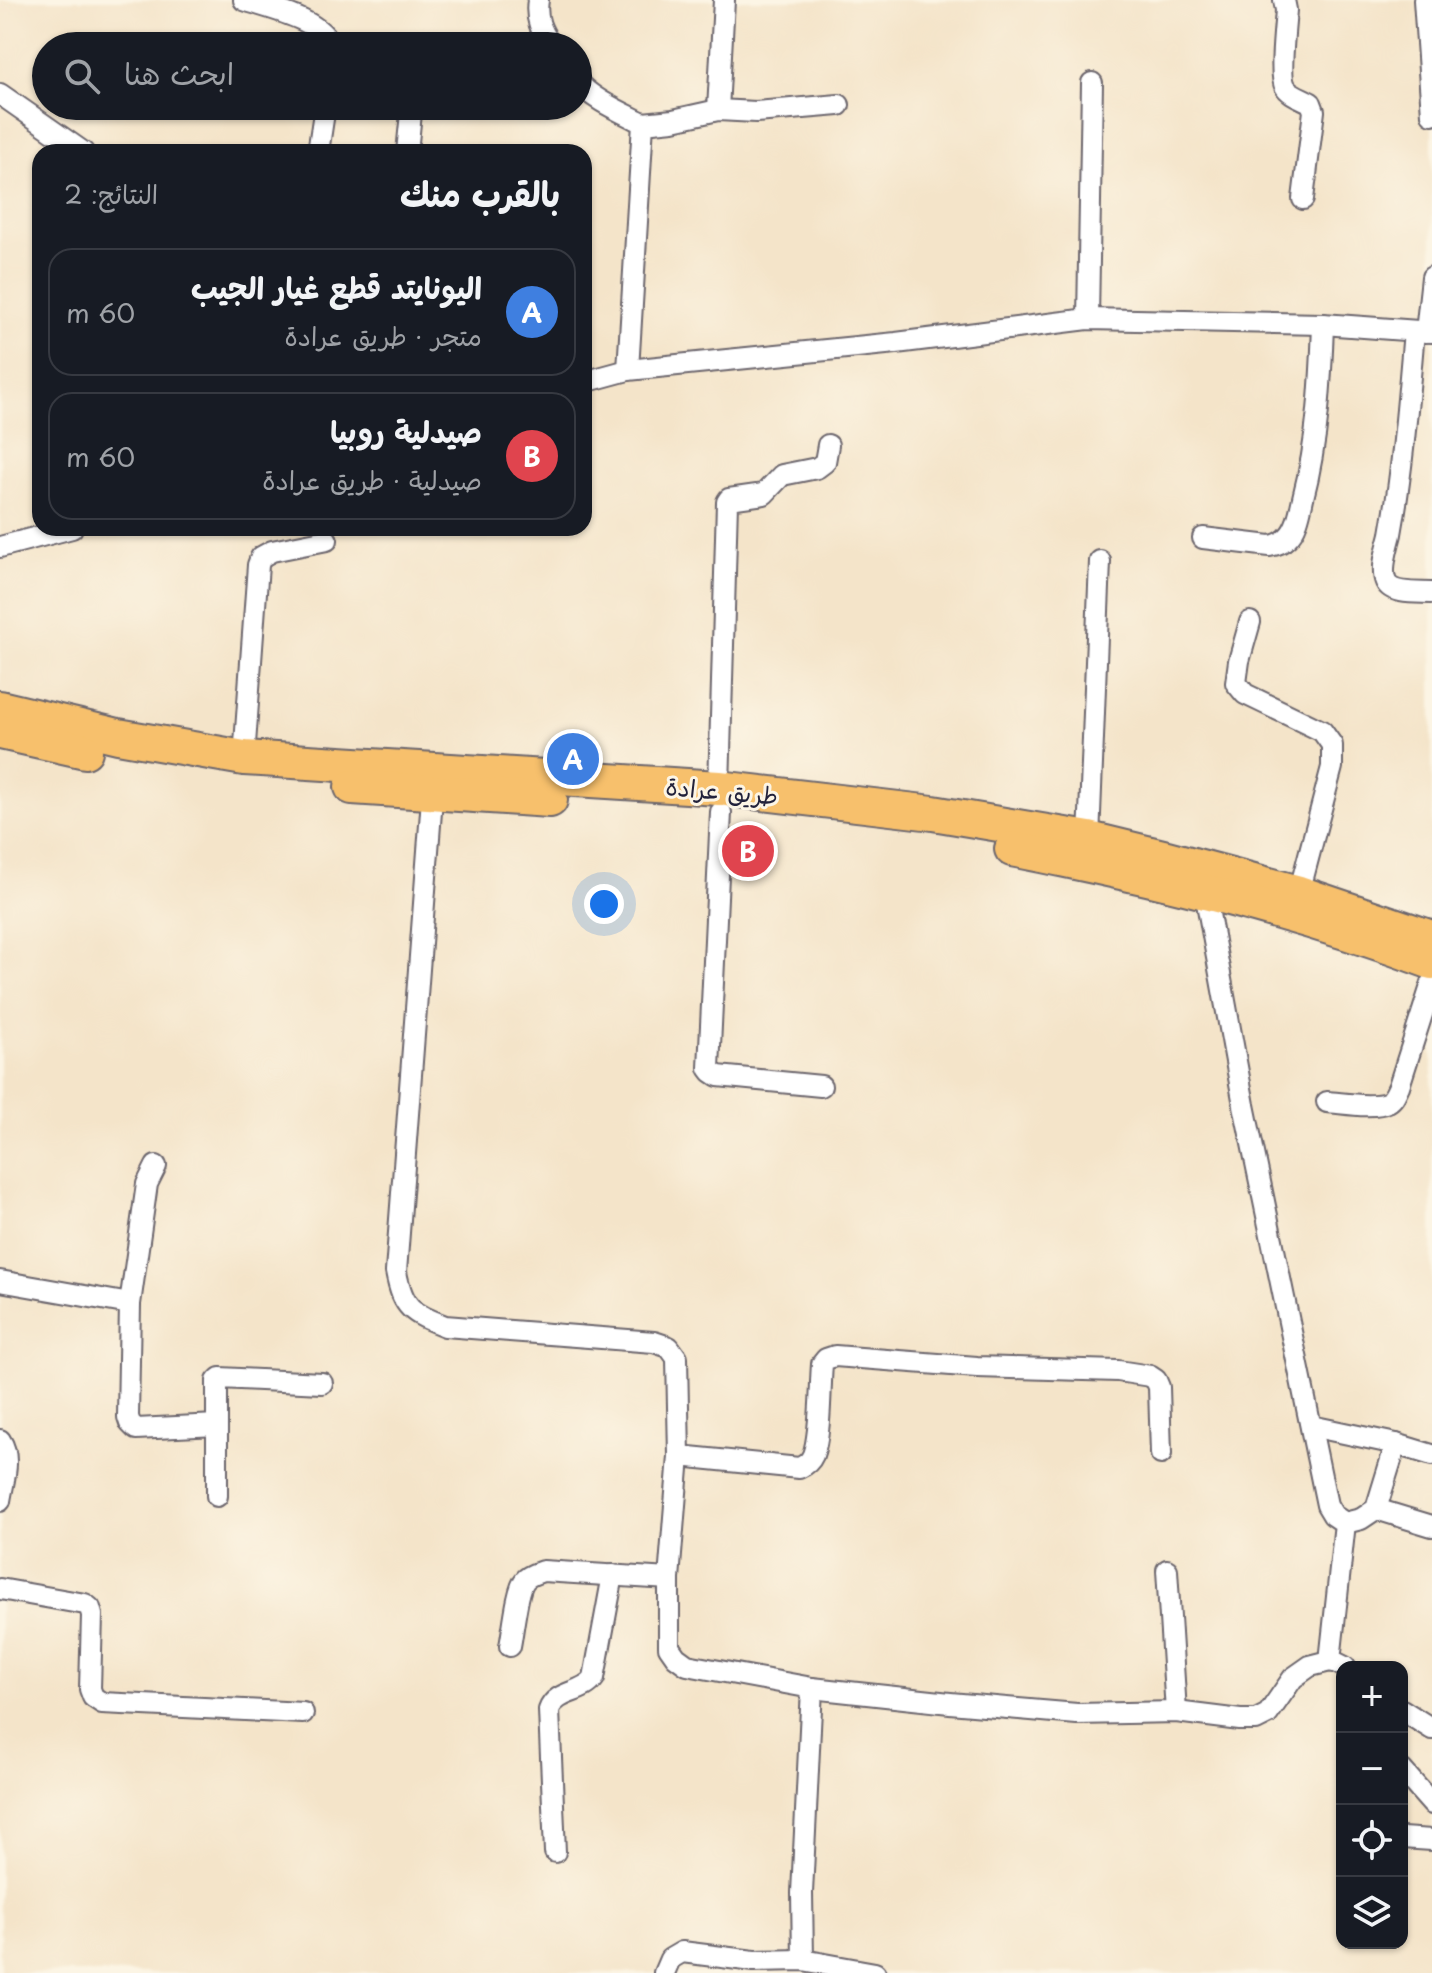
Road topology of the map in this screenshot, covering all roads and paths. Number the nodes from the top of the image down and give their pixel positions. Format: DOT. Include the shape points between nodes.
graph roads {
  1 [pos="244,0"];
  2 [pos="538,0"];
  3 [pos="724,0"];
  4 [pos="1284,0"];
  5 [pos="1424,0"];
  6 [pos="322,32"];
  7 [pos="542,32"];
  8 [pos="1092,83"];
  9 [pos="592,93"];
  10 [pos="0,94"];
  11 [pos="839,105"];
  12 [pos="718,110"];
  13 [pos="1432,114"];
  14 [pos="32,116"];
  15 [pos="37,120"];
  16 [pos="323,120"];
  17 [pos="410,120"];
  18 [pos="643,123"];
  19 [pos="72,144"];
  20 [pos="319,144"];
  21 [pos="408,144"];
  22 [pos="1303,199"];
  23 [pos="1432,277"];
  24 [pos="1088,319"];
  25 [pos="1323,324"];
  26 [pos="1424,332"];
  27 [pos="628,370"];
  28 [pos="592,380"];
  29 [pos="828,445"];
  30 [pos="42,536"];
  31 [pos="1203,538"];
  32 [pos="327,540"];
  33 [pos="0,547"];
  34 [pos="1100,561"];
  35 [pos="1432,593"];
  36 [pos="1250,622"];
  37 [pos="0,708"];
  38 [pos="0,732"];
  39 [pos="244,758"];
  40 [pos="433,781"];
  41 [pos="720,800"];
  42 [pos="1089,839"];
  43 [pos="1205,892"];
  44 [pos="1299,893"];
  45 [pos="1432,938"];
  46 [pos="1432,962"];
  47 [pos="1432,983"];
  48 [pos="821,1086"];
  49 [pos="1327,1102"];
  50 [pos="156,1166"];
  51 [pos="0,1281"];
  52 [pos="130,1304"];
  53 [pos="322,1383"];
  54 [pos="217,1425"];
  55 [pos="1311,1426"];
  56 [pos="0,1440"];
  57 [pos="1396,1444"];
  58 [pos="1161,1454"];
  59 [pos="1432,1455"];
  60 [pos="679,1456"];
  61 [pos="217,1496"];
  62 [pos="0,1501"];
  63 [pos="1376,1509"];
  64 [pos="1345,1523"];
  65 [pos="1432,1526"];
  66 [pos="1167,1570"];
  67 [pos="613,1575"];
  68 [pos="669,1579"];
  69 [pos="0,1589"];
  70 [pos="510,1646"];
  71 [pos="1338,1661"];
  72 [pos="1336,1664"];
  73 [pos="812,1688"];
  74 [pos="1176,1712"];
  75 [pos="303,1713"];
  76 [pos="1408,1714"];
  77 [pos="1432,1729"];
  78 [pos="1408,1777"];
  79 [pos="1432,1804"];
  80 [pos="1408,1838"];
  81 [pos="1432,1840"];
  82 [pos="555,1852"];
  83 [pos="803,1960"];
  84 [pos="773,1967"];
  85 [pos="664,1973"];
  86 [pos="875,1973"];
  1 -- 6 [label="street"];
  2 -- 7 [label="street"];
  3 -- 12 [label="street"];
  4 -- 22 [label="street" via="1284,85 1311,103 1314,111"];
  5 -- 13 [label="street"];
  8 -- 24 [label="street"];
  9 -- 18 [label="street"];
  10 -- 14 [label="street"];
  11 -- 12 [label="street"];
  12 -- 18 [label="street"];
  15 -- 19 [label="street"];
  16 -- 20 [label="street"];
  17 -- 21 [label="street"];
  18 -- 27 [label="street"];
  23 -- 26 [label="street"];
  24 -- 25 [label="street"];
  24 -- 27 [label="street"];
  25 -- 26 [label="street"];
  25 -- 31 [label="street" via="1318,429 1296,526 1270,546"];
  26 -- 35 [label="street" via="1384,572 1385,581 1397,590"];
  27 -- 28 [label="street"];
  29 -- 41 [label="street" via="825,462 817,468 782,475 764,494 727,502"];
  30 -- 33 [label="street"];
  32 -- 39 [label="street" via="261,557"];
  34 -- 42 [label="street"];
  36 -- 44 [label="street" via="1236,683 1245,694 1322,731 1332,745 1332,767"];
  37 -- 39 [label="main road, طريق عرادة"];
  38 -- 40 [label="main road, طريق عرادة" via="243,778"];
  39 -- 40 [label="main road, طريق عرادة"];
  40 -- 41 [label="main road, طريق عرادة"];
  40 -- 60 [label="street" via="396,1272 400,1295 418,1315 445,1326 669,1347 677,1358"];
  41 -- 42 [label="main road, طريق عرادة" via="933,813"];
  41 -- 43 [label="main road, طريق عرادة" via="784,816 1084,863"];
  41 -- 48 [label="street" via="709,1068 718,1076"];
  42 -- 44 [label="main road, طريق عرادة"];
  43 -- 46 [label="main road, طريق عرادة"];
  43 -- 55 [label="street"];
  44 -- 45 [label="main road, طريق عرادة"];
  47 -- 49 [label="street" via="1391,1100 1374,1105"];
  50 -- 52 [label="street" via="147,1184"];
  51 -- 52 [label="street"];
  52 -- 54 [label="street" via="130,1423 136,1429"];
  53 -- 54 [label="street" via="220,1378"];
  54 -- 61 [label="street"];
  55 -- 57 [label="street"];
  55 -- 64 [label="street" via="1327,1505"];
  56 -- 62 [label="street" via="7,1457"];
  57 -- 59 [label="street"];
  57 -- 63 [label="street"];
  58 -- 60 [label="street" via="1159,1387 1150,1376 835,1356 822,1364 816,1440 807,1464 799,1468"];
  60 -- 68 [label="street"];
  63 -- 64 [label="street"];
  63 -- 65 [label="street"];
  64 -- 71 [label="street"];
  66 -- 74 [label="street"];
  67 -- 68 [label="street"];
  67 -- 70 [label="street" via="543,1571 525,1579"];
  67 -- 82 [label="street" via="594,1678 556,1698 549,1710"];
  68 -- 73 [label="street" via="669,1647 676,1657 687,1665"];
  69 -- 75 [label="street" via="90,1608 90,1689 102,1703"];
  72 -- 74 [label="street" via="1310,1666 1293,1678 1268,1714 1256,1720"];
  73 -- 74 [label="street" via="1077,1714"];
  73 -- 83 [label="street"];
  76 -- 77 [label="street"];
  78 -- 79 [label="street"];
  80 -- 81 [label="street"];
  83 -- 84 [label="street"];
  83 -- 86 [label="street"];
  84 -- 85 [label="street" via="682,1952 670,1959"];
}
